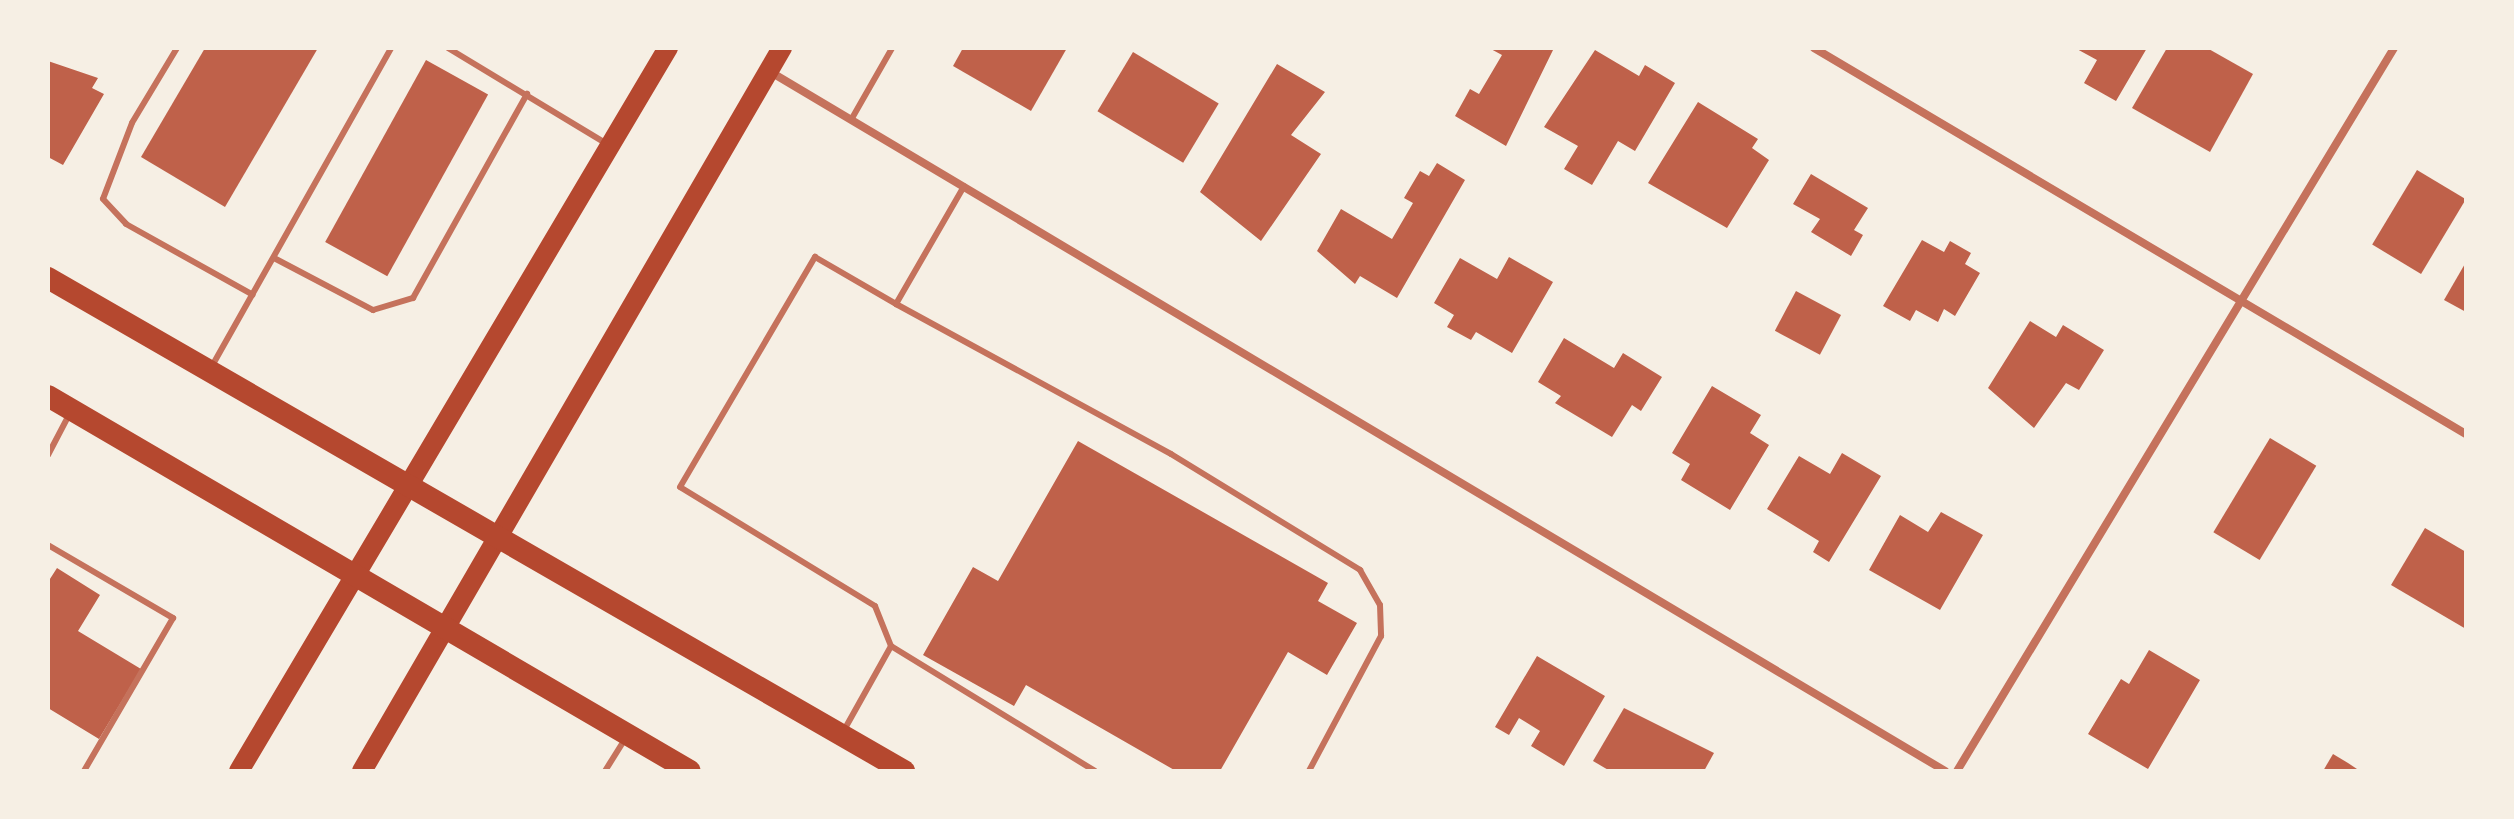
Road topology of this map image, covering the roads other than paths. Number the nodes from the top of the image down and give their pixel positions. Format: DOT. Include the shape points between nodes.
graph roads {
  1 [pos="177,48"];
  2 [pos="391,48"];
  3 [pos="448,48"];
  4 [pos="668,48"];
  5 [pos="782,48"];
  6 [pos="892,48"];
  7 [pos="1814,48"];
  8 [pos="2394,48"];
  9 [pos="768,71"];
  10 [pos="527,94"];
  11 [pos="851,120"];
  12 [pos="610,146"];
  13 [pos="964,186"];
  14 [pos="274,258"];
  15 [pos="48,278"];
  16 [pos="253,295"];
  17 [pos="2239,300"];
  18 [pos="896,304"];
  19 [pos="210,370"];
  20 [pos="48,396"];
  21 [pos="72,410"];
  22 [pos="2466,434"];
  23 [pos="48,455"];
  24 [pos="410,484"];
  25 [pos="495,534"];
  26 [pos="48,545"];
  27 [pos="357,574"];
  28 [pos="443,625"];
  29 [pos="891,646"];
  30 [pos="627,734"];
  31 [pos="841,734"];
  32 [pos="84,771"];
  33 [pos="239,771"];
  34 [pos="362,771"];
  35 [pos="605,771"];
  36 [pos="690,771"];
  37 [pos="904,771"];
  38 [pos="1095,771"];
  39 [pos="1309,771"];
  40 [pos="1945,771"];
  41 [pos="1957,771"];
  1 -- 16 [label="lane" via="125,137 103,199 126,224"];
  2 -- 14 [label="lane"];
  3 -- 10 [label="lane"];
  4 -- 12 [label="main road"];
  5 -- 9 [label="main road"];
  6 -- 11 [label="lane"];
  7 -- 17 [label="street"];
  8 -- 17 [label="street"];
  9 -- 11 [label="street"];
  9 -- 25 [label="main road"];
  10 -- 12 [label="lane"];
  10 -- 14 [label="lane" via="413,298 373,310"];
  11 -- 13 [label="street"];
  12 -- 24 [label="main road"];
  13 -- 18 [label="lane"];
  13 -- 40 [label="street"];
  14 -- 16 [label="lane"];
  15 -- 19 [label="highway"];
  16 -- 19 [label="lane"];
  17 -- 22 [label="street"];
  17 -- 41 [label="street"];
  18 -- 29 [label="lane" via="815,257 680,487 875,606"];
  18 -- 39 [label="lane" via="1360,570 1380,605 1381,636"];
  19 -- 24 [label="highway"];
  20 -- 21 [label="highway"];
  21 -- 23 [label="lane"];
  21 -- 27 [label="highway"];
  24 -- 25 [label="highway"];
  24 -- 27 [label="main road"];
  25 -- 28 [label="main road"];
  25 -- 31 [label="highway"];
  26 -- 32 [label="lane" via="173,618"];
  27 -- 28 [label="highway"];
  27 -- 33 [label="main road"];
  28 -- 30 [label="highway"];
  28 -- 34 [label="main road"];
  29 -- 31 [label="lane"];
  29 -- 38 [label="lane"];
  30 -- 35 [label="lane"];
  30 -- 36 [label="highway"];
  31 -- 37 [label="highway"];
}
